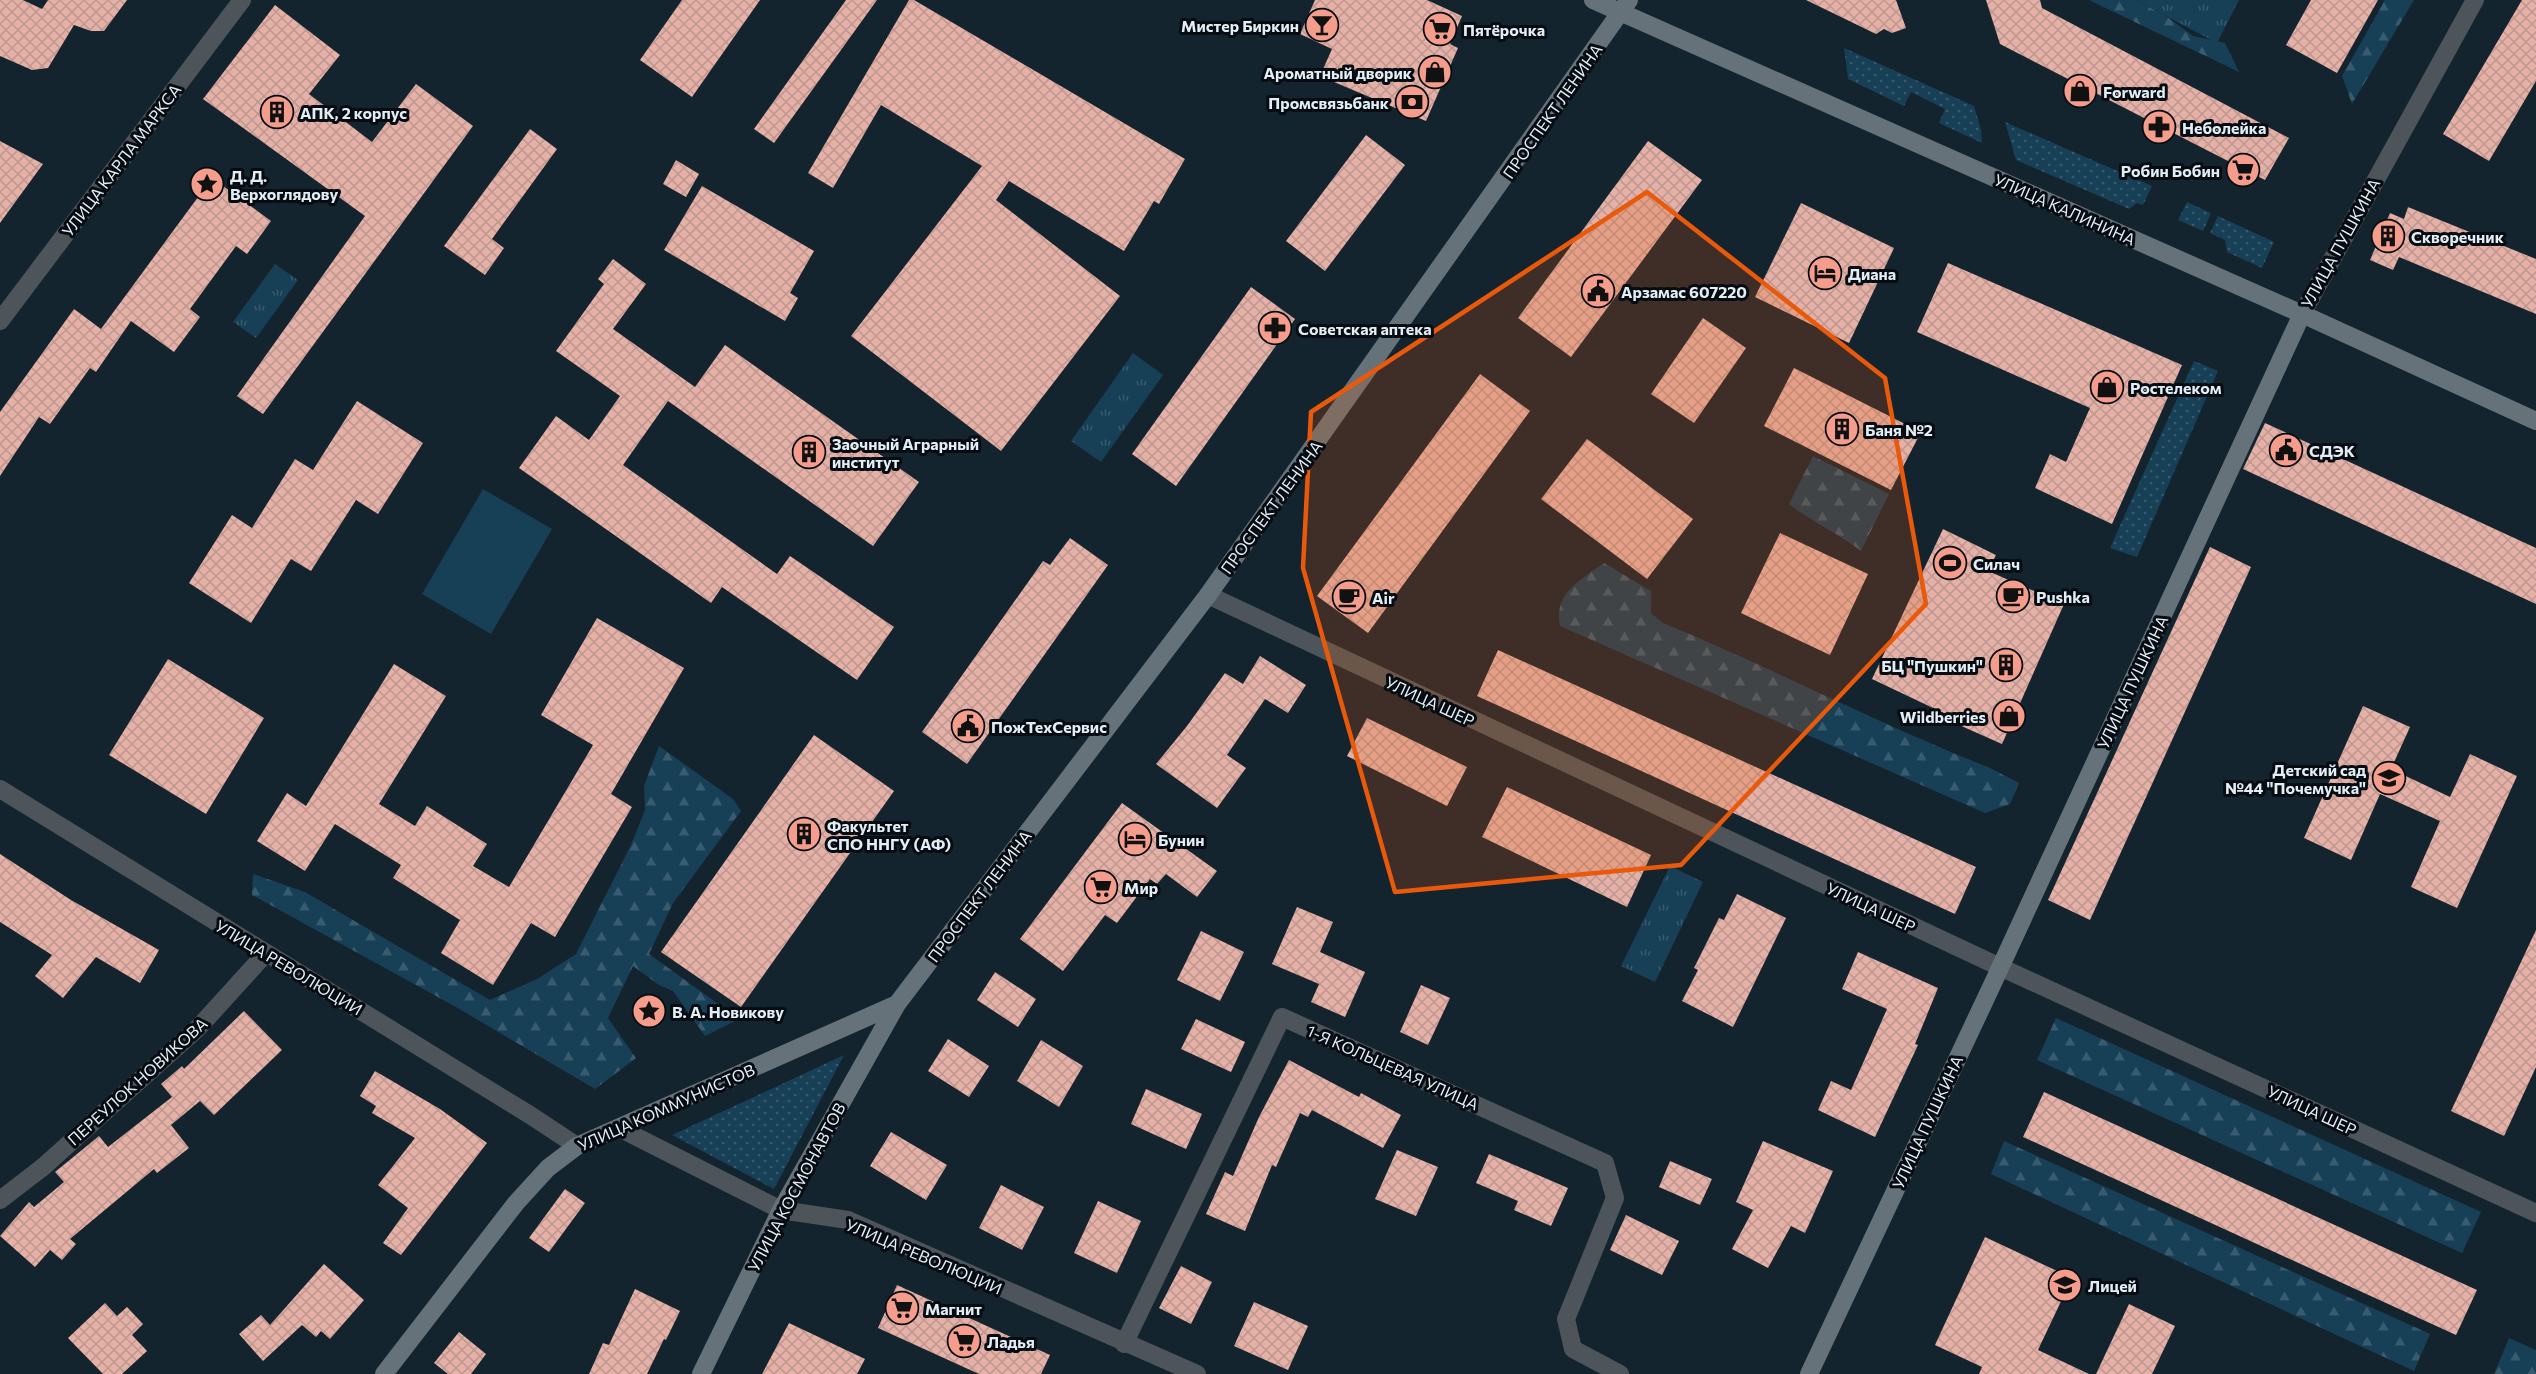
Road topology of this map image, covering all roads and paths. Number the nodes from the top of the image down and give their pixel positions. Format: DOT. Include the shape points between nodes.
graph roads {
  1 [pos="242,0"];
  2 [pos="1593,0"];
  3 [pos="2475,0"];
  4 [pos="1625,6"];
  5 [pos="2302,314"];
  6 [pos="0,321"];
  7 [pos="2536,421"];
  8 [pos="1208,595"];
  9 [pos="0,789"];
  10 [pos="266,953"];
  11 [pos="2000,967"];
  12 [pos="897,1004"];
  13 [pos="619,1128"];
  14 [pos="577,1146"];
  15 [pos="0,1200"];
  16 [pos="781,1210"];
  17 [pos="2536,1213"];
  18 [pos="1125,1344"];
  19 [pos="384,1374"];
  20 [pos="701,1374"];
  21 [pos="1197,1374"];
  22 [pos="1620,1374"];
  23 [pos="1809,1374"];
  1 -- 6 [label="street, УЛИЦА КАРЛА МАРКСА"];
  2 -- 4 [label="street, УЛИЦА КАЛИНИНА"];
  3 -- 5 [label="street, УЛИЦА ПУШКИНА"];
  4 -- 5 [label="street, УЛИЦА КАЛИНИНА"];
  4 -- 8 [label="street, ПРОСПЕКТ ЛЕНИНА"];
  5 -- 7 [label="street, УЛИЦА КАЛИНИНА"];
  5 -- 11 [label="street, УЛИЦА ПУШКИНА"];
  8 -- 11 [label="street, УЛИЦА ШЕР"];
  8 -- 12 [label="street, ПРОСПЕКТ ЛЕНИНА"];
  9 -- 10 [label="street, УЛИЦА РЕВОЛЮЦИИ"];
  10 -- 14 [label="street, УЛИЦА РЕВОЛЮЦИИ"];
  10 -- 15 [label="street, ПЕРЕУЛОК НОВИКОВА" via="198,1028 43,1167"];
  11 -- 17 [label="street, УЛИЦА ШЕР"];
  11 -- 23 [label="street, УЛИЦА ПУШКИНА"];
  12 -- 13 [label="street, УЛИЦА КОММУНИСТОВ"];
  12 -- 16 [label="street, УЛИЦА КОСМОНАВТОВ"];
  13 -- 14 [label="street, УЛИЦА КОММУНИСТОВ"];
  13 -- 16 [label="street, УЛИЦА РЕВОЛЮЦИИ"];
  14 -- 19 [label="street, УЛИЦА КОММУНИСТОВ" via="548,1168 516,1203"];
  16 -- 18 [label="street, УЛИЦА РЕВОЛЮЦИИ" via="848,1220"];
  16 -- 20 [label="street, УЛИЦА КОСМОНАВТОВ"];
  18 -- 21 [label="street, УЛИЦА РЕВОЛЮЦИИ"];
  18 -- 22 [label="street, 1-Я КОЛЬЦЕВАЯ УЛИЦА" via="1281,1017 1605,1163 1615,1198 1566,1319 1573,1349"];
}
